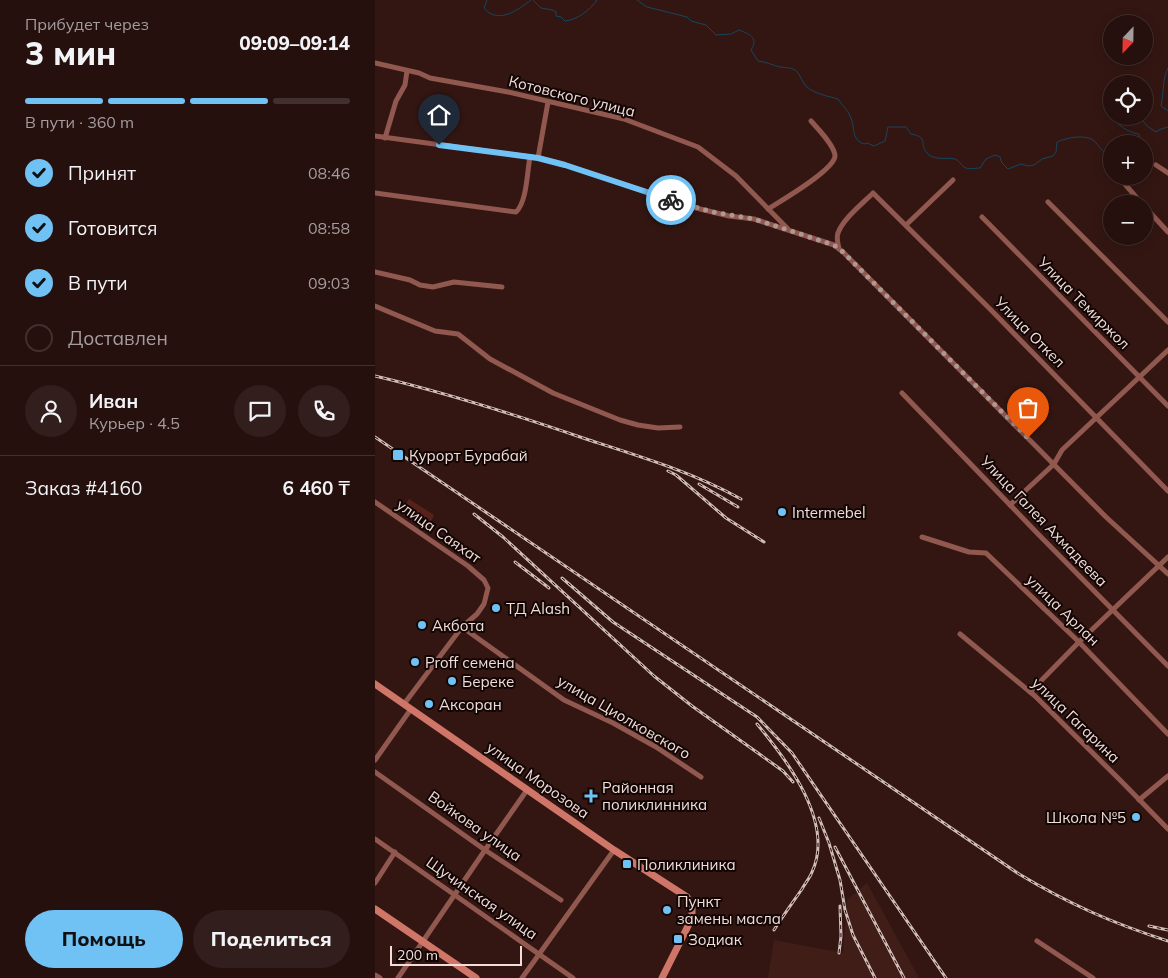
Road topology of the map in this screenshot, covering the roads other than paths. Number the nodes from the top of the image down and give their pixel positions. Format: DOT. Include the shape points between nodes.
graph roads {
  1 [pos="375,63"];
  2 [pos="407,71"];
  3 [pos="548,102"];
  4 [pos="811,121"];
  5 [pos="375,136"];
  6 [pos="385,138"];
  7 [pos="530,157"];
  8 [pos="538,158"];
  9 [pos="1156,165"];
  10 [pos="1168,173"];
  11 [pos="953,180"];
  12 [pos="1126,185"];
  13 [pos="375,194"];
  14 [pos="1134,195"];
  15 [pos="1048,202"];
  16 [pos="769,208"];
  17 [pos="1153,216"];
  18 [pos="982,217"];
  19 [pos="906,225"];
  20 [pos="789,230"];
  21 [pos="1168,232"];
  22 [pos="836,247"];
  23 [pos="375,272"];
  24 [pos="502,287"];
  25 [pos="375,306"];
  26 [pos="1168,322"];
  27 [pos="1168,350"];
  28 [pos="1140,378"];
  29 [pos="902,392"];
  30 [pos="1168,406"];
  31 [pos="1097,418"];
  32 [pos="680,427"];
  33 [pos="1054,464"];
  34 [pos="1168,491"];
  35 [pos="375,502"];
  36 [pos="1010,505"];
  37 [pos="922,537"];
  38 [pos="1168,557"];
  39 [pos="1159,565"];
  40 [pos="1168,574"];
  41 [pos="1113,610"];
  42 [pos="462,627"];
  43 [pos="960,634"];
  44 [pos="1079,642"];
  45 [pos="1168,666"];
  46 [pos="375,684"];
  47 [pos="1030,692"];
  48 [pos="404,704"];
  49 [pos="411,709"];
  50 [pos="1168,734"];
  51 [pos="375,760"];
  52 [pos="375,772"];
  53 [pos="1168,776"];
  54 [pos="701,777"];
  55 [pos="527,790"];
  56 [pos="1139,800"];
  57 [pos="1168,830"];
  58 [pos="375,840"];
  59 [pos="485,850"];
  60 [pos="614,850"];
  61 [pos="395,852"];
  62 [pos="375,883"];
  63 [pos="455,894"];
  64 [pos="561,900"];
  65 [pos="375,909"];
  66 [pos="423,941"];
  67 [pos="1037,941"];
  68 [pos="540,954"];
  69 [pos="375,975"];
  70 [pos="380,978"];
  71 [pos="398,978"];
  72 [pos="476,978"];
  73 [pos="522,978"];
  74 [pos="573,978"];
  75 [pos="662,978"];
  76 [pos="1093,978"];
  1 -- 2 [label="street, Котовского улица"];
  2 -- 3 [label="street, Котовского улица"];
  2 -- 6 [label="street"];
  3 -- 8 [label="street"];
  3 -- 16 [label="street, Котовского улица" via="624,119 699,147"];
  4 -- 16 [label="street" via="831,145 835,154 833,160 809,184"];
  5 -- 6 [label="street"];
  6 -- 7 [label="street"];
  7 -- 8 [label="street"];
  7 -- 13 [label="street" via="523,199 516,212"];
  8 -- 20 [label="street" via="712,212 754,219"];
  9 -- 10 [label="street"];
  11 -- 19 [label="street"];
  12 -- 14 [label="street"];
  15 -- 26 [label="street"];
  16 -- 20 [label="street, Котовского улица"];
  17 -- 21 [label="street"];
  18 -- 28 [label="street, Улица Темиржол"];
  19 -- 22 [label="street, Улица Откел" via="873,193 839,231"];
  19 -- 31 [label="street, Улица Откел"];
  20 -- 22 [label="street"];
  22 -- 33 [label="street"];
  23 -- 24 [label="street" via="433,287 454,282"];
  25 -- 32 [label="street" via="435,331 458,334 490,359 553,394 638,425"];
  27 -- 28 [label="street"];
  28 -- 30 [label="street, Улица Темиржол"];
  28 -- 31 [label="street"];
  29 -- 36 [label="street, Улица Галея Ахмадеева"];
  31 -- 33 [label="street" via="1062,450"];
  31 -- 34 [label="street, Улица Откел"];
  33 -- 36 [label="street"];
  33 -- 39 [label="street"];
  35 -- 42 [label="street, улица Саяхат" via="484,580 488,588 484,604"];
  36 -- 41 [label="street, Улица Галея Ахмадеева"];
  37 -- 44 [label="street, улица Арлан" via="969,552 986,552"];
  38 -- 39 [label="street"];
  39 -- 40 [label="street"];
  39 -- 41 [label="street"];
  41 -- 44 [label="street"];
  41 -- 45 [label="street, Улица Галея Ахмадеева"];
  42 -- 48 [label="street, улица Саяхат"];
  42 -- 54 [label="street, улица Циолковского" via="564,700 656,747"];
  43 -- 47 [label="street, улица Гагарина"];
  44 -- 47 [label="street"];
  44 -- 50 [label="street, улица Арлан"];
  46 -- 48 [label="main road, улица Морозова"];
  47 -- 56 [label="street, улица Гагарина"];
  48 -- 49 [label="main road, улица Морозова"];
  49 -- 51 [label="street"];
  49 -- 55 [label="main road, улица Морозова"];
  52 -- 59 [label="street, Войкова улица"];
  53 -- 56 [label="street"];
  55 -- 59 [label="street"];
  55 -- 60 [label="main road, улица Морозова"];
  56 -- 57 [label="street, улица Гагарина"];
  58 -- 61 [label="street, Щучинская улица"];
  59 -- 63 [label="street"];
  59 -- 64 [label="street, Войкова улица"];
  60 -- 68 [label="street"];
  60 -- 75 [label="main road, улица Морозова" via="687,898 693,907 692,918"];
  61 -- 62 [label="street"];
  61 -- 63 [label="street, Щучинская улица"];
  63 -- 66 [label="street"];
  63 -- 68 [label="street, Щучинская улица"];
  65 -- 66 [label="main road"];
  66 -- 71 [label="street"];
  66 -- 72 [label="main road"];
  67 -- 76 [label="street"];
  68 -- 73 [label="street"];
  68 -- 74 [label="street, Щучинская улица"];
  69 -- 70 [label="street"];
}
